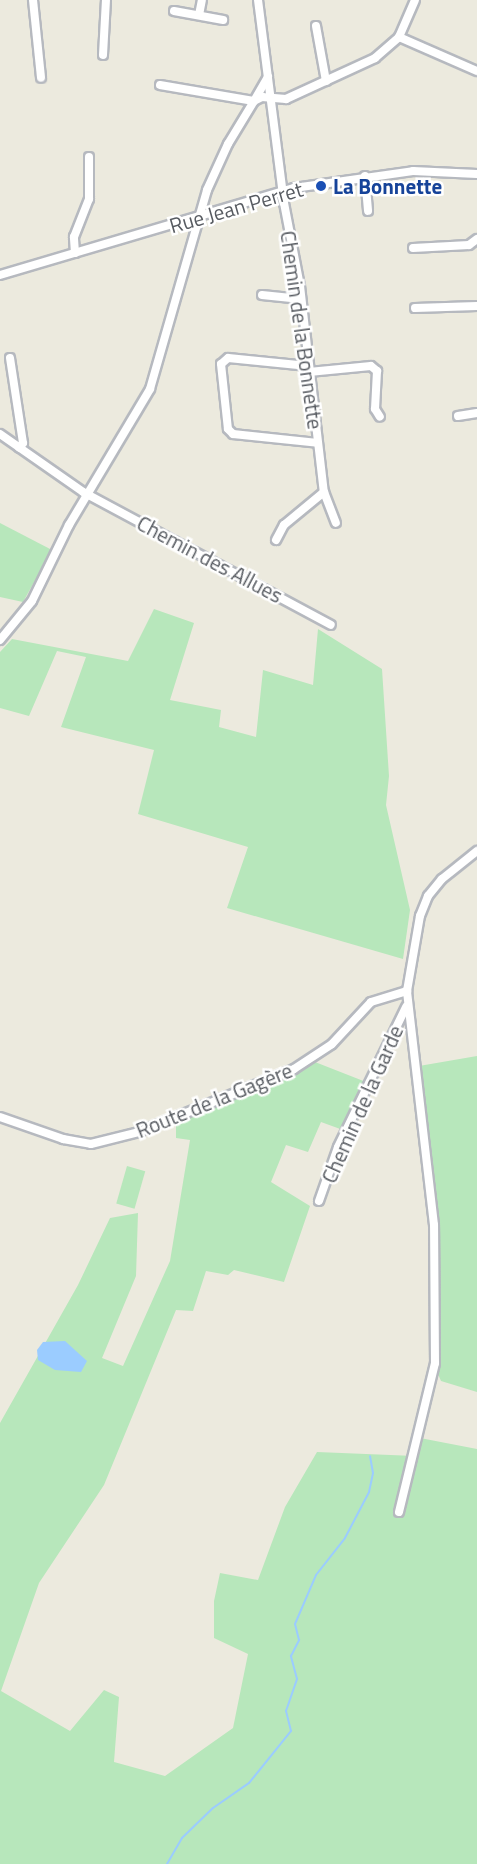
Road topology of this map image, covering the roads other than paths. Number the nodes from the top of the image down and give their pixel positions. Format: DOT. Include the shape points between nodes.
graph roads {
  1 [pos="33,0"];
  2 [pos="106,0"];
  3 [pos="201,0"];
  4 [pos="258,0"];
  5 [pos="416,0"];
  6 [pos="174,11"];
  7 [pos="199,15"];
  8 [pos="222,20"];
  9 [pos="316,26"];
  10 [pos="399,37"];
  11 [pos="103,55"];
  12 [pos="477,71"];
  13 [pos="268,76"];
  14 [pos="41,78"];
  15 [pos="326,81"];
  16 [pos="160,85"];
  17 [pos="272,99"];
  18 [pos="254,101"];
  19 [pos="89,157"];
  20 [pos="477,174"];
  21 [pos="365,176"];
  22 [pos="284,190"];
  23 [pos="368,211"];
  24 [pos="200,219"];
  25 [pos="477,239"];
  26 [pos="413,248"];
  27 [pos="75,253"];
  28 [pos="0,275"];
  29 [pos="262,295"];
  30 [pos="301,299"];
  31 [pos="477,306"];
  32 [pos="415,308"];
  33 [pos="10,358"];
  34 [pos="308,369"];
  35 [pos="477,413"];
  36 [pos="458,416"];
  37 [pos="380,417"];
  38 [pos="0,434"];
  39 [pos="318,443"];
  40 [pos="19,448"];
  41 [pos="324,492"];
  42 [pos="88,493"];
  43 [pos="336,523"];
  44 [pos="276,540"];
  45 [pos="331,625"];
  46 [pos="0,640"];
  47 [pos="477,851"];
  48 [pos="408,992"];
  49 [pos="406,1006"];
  50 [pos="0,1117"];
  51 [pos="319,1201"];
  52 [pos="399,1512"];
  1 -- 14 [label="street"];
  2 -- 11 [label="street"];
  3 -- 7 [label="street"];
  4 -- 13 [label="street, Chemin de la Bonnette"];
  5 -- 10 [label="street"];
  6 -- 7 [label="street"];
  7 -- 8 [label="street"];
  9 -- 15 [label="street"];
  10 -- 12 [label="street"];
  10 -- 15 [label="street" via="375,58"];
  13 -- 17 [label="street, Chemin de la Bonnette"];
  13 -- 18 [label="street"];
  15 -- 17 [label="street" via="286,99"];
  16 -- 18 [label="street"];
  17 -- 18 [label="street"];
  17 -- 22 [label="street, Chemin de la Bonnette"];
  18 -- 24 [label="street" via="212,179"];
  19 -- 27 [label="street" via="87,207 76,230"];
  20 -- 21 [label="street, Rue Jean Perret" via="413,171"];
  21 -- 22 [label="street, Rue Jean Perret"];
  21 -- 23 [label="street"];
  22 -- 24 [label="street, Rue Jean Perret"];
  22 -- 30 [label="street, Chemin de la Bonnette"];
  24 -- 27 [label="street, Rue Jean Perret"];
  24 -- 42 [label="street" via="184,261 150,389"];
  25 -- 26 [label="street" via="469,245"];
  27 -- 28 [label="street, Rue Jean Perret"];
  29 -- 30 [label="street"];
  30 -- 34 [label="street, Chemin de la Bonnette"];
  31 -- 32 [label="street"];
  33 -- 40 [label="street" via="23,443"];
  34 -- 37 [label="street" via="371,366 377,371 375,409"];
  34 -- 39 [label="street, Chemin de la Bonnette"];
  34 -- 39 [label="street" via="228,358 221,364 228,429 233,434"];
  35 -- 36 [label="street"];
  38 -- 40 [label="street, Chemin des Allues"];
  39 -- 41 [label="street, Chemin de la Bonnette"];
  40 -- 42 [label="street, Chemin des Allues"];
  41 -- 43 [label="street, Chemin de la Bonnette"];
  41 -- 44 [label="street" via="284,525"];
  42 -- 45 [label="street, Chemin des Allues"];
  42 -- 46 [label="street" via="32,602"];
  47 -- 48 [label="street" via="442,879 428,896 420,916"];
  48 -- 49 [label="street"];
  48 -- 50 [label="street, Route de la Gagère" via="371,1002 332,1044 294,1069 139,1132 92,1144 63,1139"];
  49 -- 51 [label="street, Chemin de la Garde" via="338,1147"];
  49 -- 52 [label="street" via="425,1129 434,1225 435,1363"];
}
